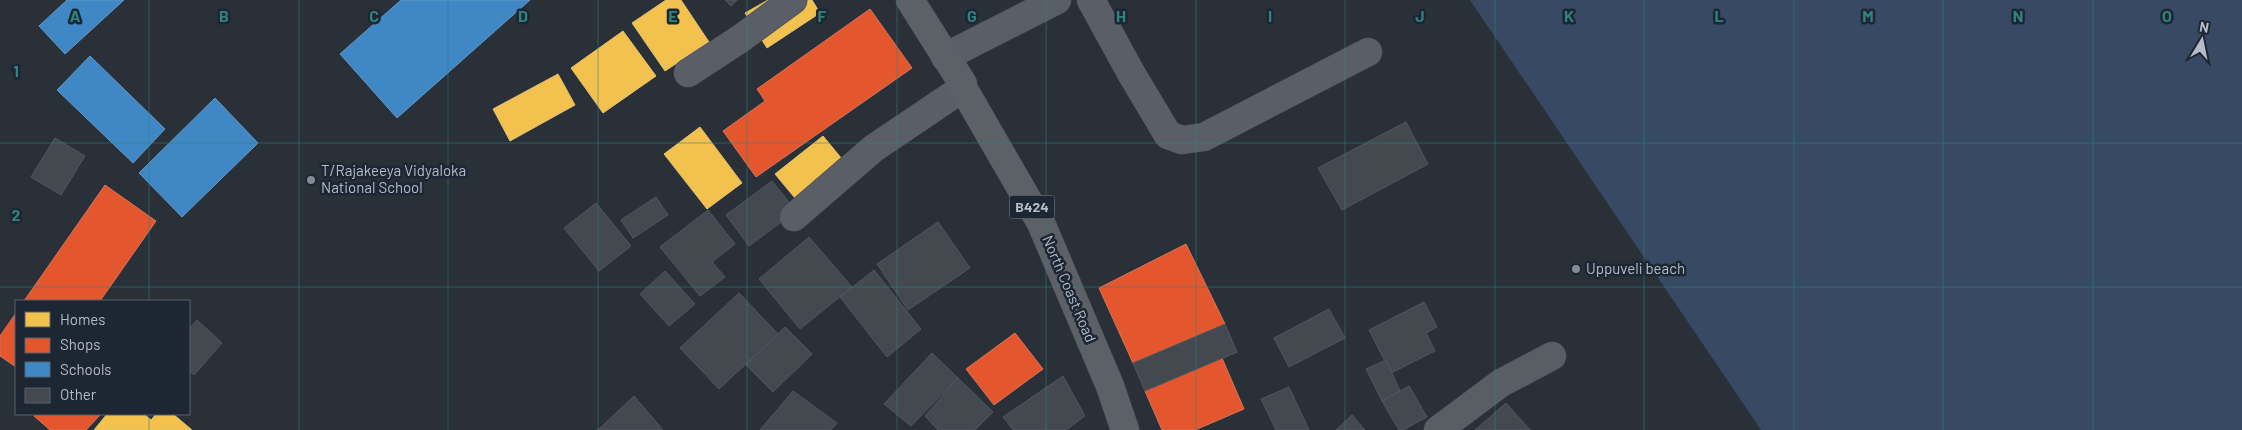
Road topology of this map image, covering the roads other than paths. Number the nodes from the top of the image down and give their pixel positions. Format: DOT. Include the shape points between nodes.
graph roads {
  1 [pos="793,0"];
  2 [pos="910,0"];
  3 [pos="1057,0"];
  4 [pos="1092,0"];
  5 [pos="1368,52"];
  6 [pos="945,57"];
  7 [pos="688,74"];
  8 [pos="963,88"];
  9 [pos="794,217"];
  10 [pos="1552,356"];
  11 [pos="1125,430"];
  12 [pos="1438,430"];
  1 -- 7 [label="street"];
  2 -- 6 [label="main road, North Coast Road / B424"];
  3 -- 6 [label="street"];
  4 -- 5 [label="street" via="1168,135 1182,140 1204,137"];
  6 -- 8 [label="main road, North Coast Road / B424" via="964,84"];
  8 -- 9 [label="street" via="874,148"];
  8 -- 11 [label="main road, North Coast Road / B424" via="1041,223 1110,386"];
  10 -- 12 [label="main road" via="1501,383"];
}
